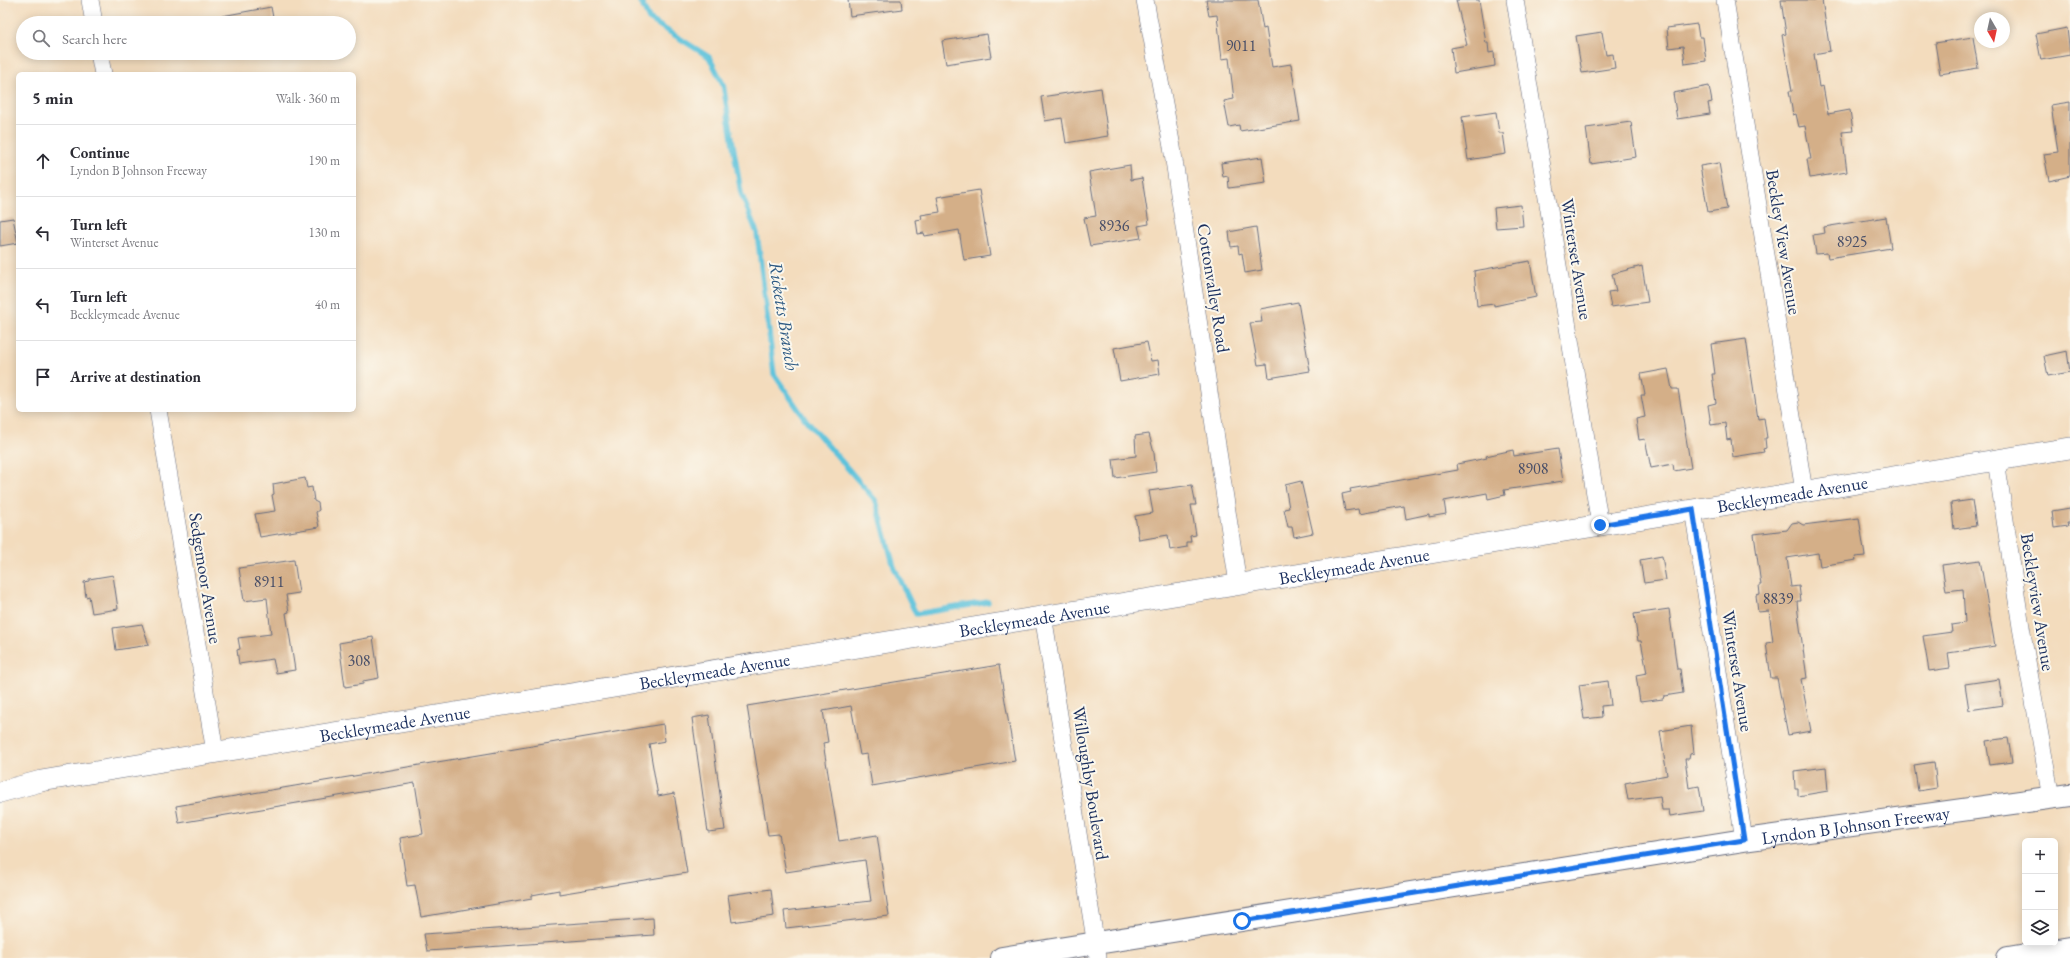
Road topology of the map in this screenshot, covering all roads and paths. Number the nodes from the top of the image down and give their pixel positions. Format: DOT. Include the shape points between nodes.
graph roads {
  1 [pos="90,0"];
  2 [pos="1145,0"];
  3 [pos="1515,0"];
  4 [pos="1725,0"];
  5 [pos="93,16"];
  6 [pos="100,60"];
  7 [pos="103,72"];
  8 [pos="158,412"];
  9 [pos="2070,448"];
  10 [pos="1996,460"];
  11 [pos="1804,491"];
  12 [pos="1693,509"];
  13 [pos="1600,525"];
  14 [pos="1238,584"];
  15 [pos="1043,615"];
  16 [pos="215,752"];
  17 [pos="0,792"];
  18 [pos="2060,797"];
  19 [pos="1744,840"];
  20 [pos="2070,948"];
  21 [pos="1097,951"];
  22 [pos="1002,958"];
  23 [pos="2008,958"];
  1 -- 5 [label="street"];
  2 -- 14 [label="street, Cottonvalley Road" via="1172,147"];
  3 -- 13 [label="street, Winterset Avenue"];
  4 -- 11 [label="street, Beckley View Avenue"];
  6 -- 7 [label="street"];
  8 -- 16 [label="street, Sedgemoor Avenue"];
  9 -- 10 [label="street, Beckleymeade Avenue"];
  10 -- 11 [label="street, Beckleymeade Avenue"];
  10 -- 18 [label="street, Beckleyview Avenue" via="2021,627"];
  11 -- 12 [label="street, Beckleymeade Avenue"];
  12 -- 13 [label="street, Beckleymeade Avenue"];
  12 -- 19 [label="street, Winterset Avenue"];
  13 -- 14 [label="street, Beckleymeade Avenue"];
  14 -- 15 [label="street, Beckleymeade Avenue"];
  15 -- 16 [label="street, Beckleymeade Avenue"];
  15 -- 21 [label="street, Willoughby Boulevard"];
  16 -- 17 [label="street, Beckleymeade Avenue" via="40,781"];
  18 -- 19 [label="main road, Lyndon B Johnson Freeway"];
  19 -- 21 [label="main road, Lyndon B Johnson Freeway"];
  20 -- 23 [label="main road"];
  21 -- 22 [label="main road, Lyndon B Johnson Freeway"];
}
